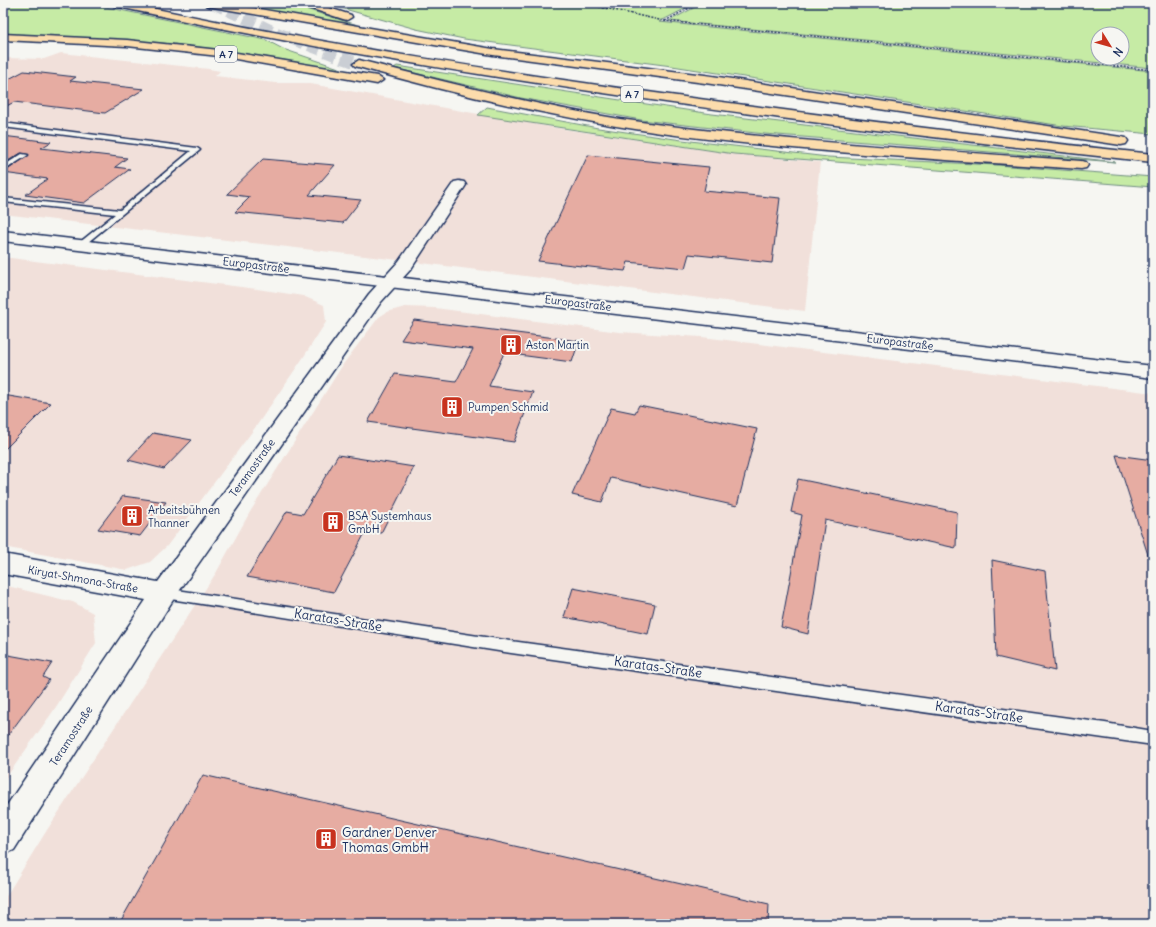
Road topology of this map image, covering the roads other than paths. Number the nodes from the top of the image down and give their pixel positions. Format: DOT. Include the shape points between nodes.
graph roads {
  1 [pos="114,3"];
  2 [pos="158,3"];
  3 [pos="207,3"];
  4 [pos="304,3"];
  5 [pos="3,37"];
  6 [pos="457,46"];
  7 [pos="358,64"];
  8 [pos="522,104"];
  9 [pos="3,125"];
  10 [pos="1144,145"];
  11 [pos="24,155"];
  12 [pos="1153,158"];
  13 [pos="3,169"];
  14 [pos="1153,171"];
  15 [pos="459,185"];
  16 [pos="3,200"];
  17 [pos="119,212"];
  18 [pos="3,236"];
  19 [pos="82,245"];
  20 [pos="390,282"];
  21 [pos="1153,372"];
  22 [pos="3,564"];
  23 [pos="164,593"];
  24 [pos="1153,738"];
  25 [pos="3,839"];
  1 -- 12 [label="highway, A 7" via="364,52 553,83 908,130"];
  2 -- 10 [label="highway, A 7" via="376,44 680,90"];
  3 -- 6 [label="highway"];
  4 -- 6 [label="highway" via="351,19"];
  5 -- 8 [label="highway, A 7" via="127,43 218,53"];
  6 -- 10 [label="highway" via="706,79"];
  7 -- 8 [label="highway, A 7"];
  8 -- 14 [label="highway, A 7" via="705,133"];
  9 -- 17 [label="lane" via="197,150"];
  11 -- 13 [label="lane"];
  15 -- 20 [label="main road, Teramostraße" via="405,265"];
  16 -- 17 [label="lane"];
  17 -- 19 [label="lane"];
  18 -- 19 [label="main road, Europastraße"];
  19 -- 20 [label="main road, Europastraße"];
  20 -- 21 [label="main road, Europastraße"];
  20 -- 23 [label="main road, Teramostraße" via="366,310"];
  22 -- 23 [label="main road, Kiryat-Shmona-Straße"];
  23 -- 24 [label="lane, Karatas-Straße" via="511,647"];
  23 -- 25 [label="main road, Teramostraße"];
}
